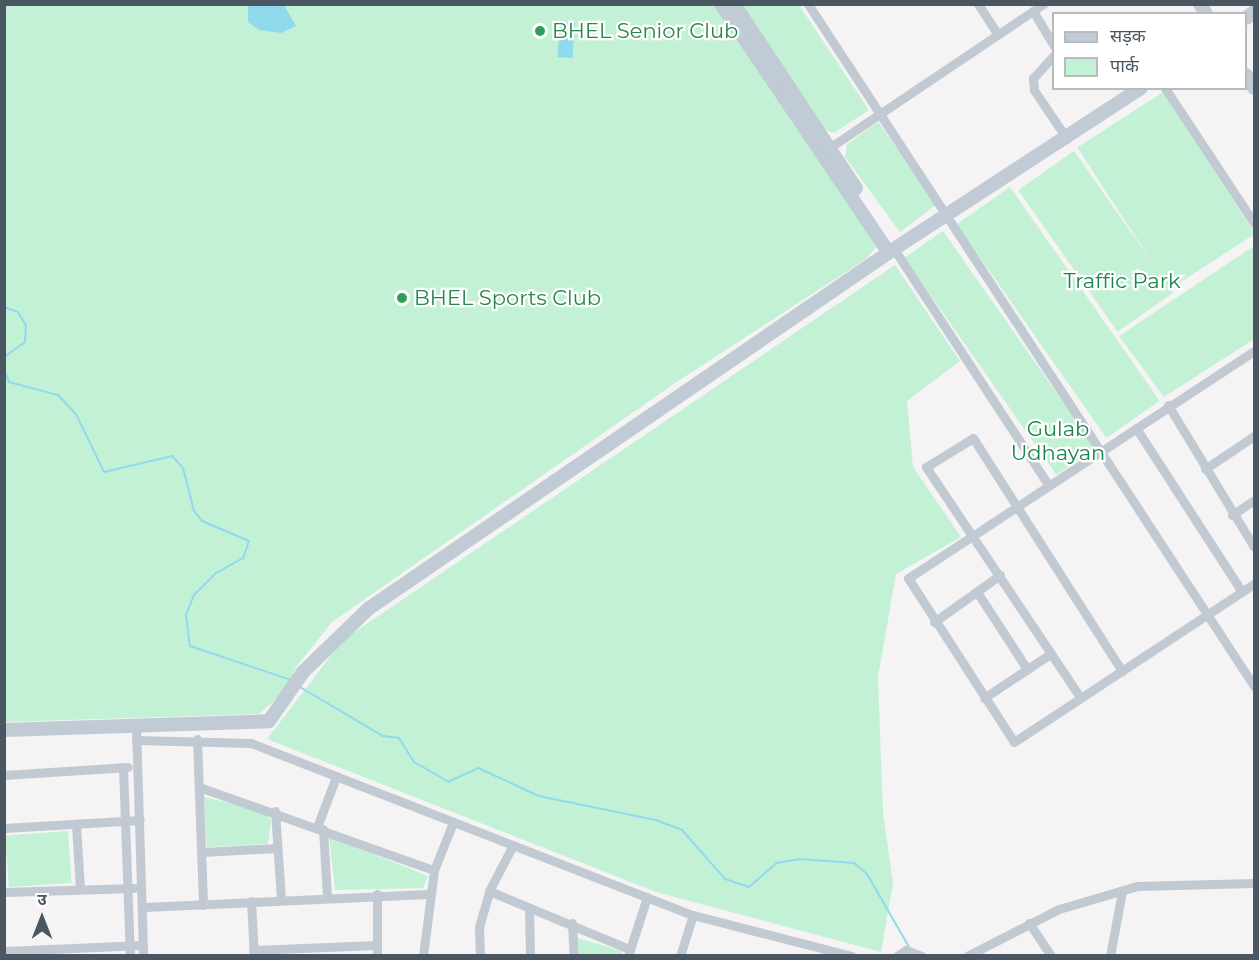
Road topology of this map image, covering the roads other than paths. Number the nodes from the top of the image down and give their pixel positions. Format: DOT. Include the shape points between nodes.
graph roads {
  1 [pos="722,4"];
  2 [pos="734,4"];
  3 [pos="808,4"];
  4 [pos="978,4"];
  5 [pos="1043,4"];
  6 [pos="1033,11"];
  7 [pos="996,32"];
  8 [pos="1052,44"];
  9 [pos="1052,56"];
  10 [pos="1138,90"];
  11 [pos="1166,90"];
  12 [pos="878,114"];
  13 [pos="1067,139"];
  14 [pos="826,150"];
  15 [pos="946,220"];
  16 [pos="1254,223"];
  17 [pos="892,251"];
  18 [pos="1254,351"];
  19 [pos="1168,405"];
  20 [pos="1136,428"];
  21 [pos="1254,436"];
  22 [pos="1101,450"];
  23 [pos="1205,469"];
  24 [pos="1048,484"];
  25 [pos="1254,500"];
  26 [pos="1019,504"];
  27 [pos="1232,515"];
  28 [pos="974,536"];
  29 [pos="1253,541"];
  30 [pos="1000,575"];
  31 [pos="1254,584"];
  32 [pos="977,592"];
  33 [pos="1242,592"];
  34 [pos="1207,614"];
  35 [pos="934,622"];
  36 [pos="1050,654"];
  37 [pos="1027,669"];
  38 [pos="1122,670"];
  39 [pos="1254,686"];
  40 [pos="1080,697"];
  41 [pos="984,698"];
  42 [pos="4,730"];
  43 [pos="136,733"];
  44 [pos="197,739"];
  45 [pos="136,765"];
  46 [pos="123,767"];
  47 [pos="4,775"];
  48 [pos="336,777"];
  49 [pos="199,787"];
  50 [pos="275,811"];
  51 [pos="140,820"];
  52 [pos="127,823"];
  53 [pos="76,825"];
  54 [pos="452,825"];
  55 [pos="4,828"];
  56 [pos="320,828"];
  57 [pos="513,845"];
  58 [pos="277,848"];
  59 [pos="202,852"];
  60 [pos="434,870"];
  61 [pos="1254,883"];
  62 [pos="130,888"];
  63 [pos="143,888"];
  64 [pos="80,889"];
  65 [pos="489,891"];
  66 [pos="1122,891"];
  67 [pos="4,892"];
  68 [pos="377,894"];
  69 [pos="429,894"];
  70 [pos="327,896"];
  71 [pos="647,897"];
  72 [pos="281,900"];
  73 [pos="251,901"];
  74 [pos="203,905"];
  75 [pos="144,907"];
  76 [pos="529,908"];
  77 [pos="693,915"];
  78 [pos="572,923"];
  79 [pos="1029,923"];
  80 [pos="143,945"];
  81 [pos="377,945"];
  82 [pos="4,951"];
  83 [pos="130,951"];
  84 [pos="629,952"];
  85 [pos="254,953"];
  86 [pos="970,955"];
  87 [pos="143,956"];
  88 [pos="377,956"];
  89 [pos="423,956"];
  90 [pos="480,956"];
  91 [pos="530,956"];
  92 [pos="574,956"];
  93 [pos="680,956"];
  94 [pos="852,956"];
  95 [pos="897,956"];
  96 [pos="921,956"];
  97 [pos="1051,956"];
  98 [pos="1110,956"];
  1 -- 14 [label="main road"];
  2 -- 14 [label="main road"];
  3 -- 12 [label="street"];
  4 -- 7 [label="street"];
  5 -- 6 [label="street"];
  6 -- 7 [label="street"];
  6 -- 8 [label="street"];
  7 -- 12 [label="street"];
  9 -- 13 [label="street" via="1033,78 1034,90"];
  10 -- 13 [label="main road"];
  11 -- 16 [label="street"];
  12 -- 14 [label="street"];
  12 -- 15 [label="street" via="942,204"];
  13 -- 15 [label="main road"];
  14 -- 17 [label="main road"];
  15 -- 17 [label="main road"];
  15 -- 22 [label="street"];
  17 -- 24 [label="street"];
  17 -- 43 [label="main road" via="368,609 303,672 292,691 262,724"];
  18 -- 19 [label="street"];
  19 -- 20 [label="street"];
  19 -- 23 [label="street"];
  20 -- 22 [label="street"];
  20 -- 33 [label="street"];
  21 -- 23 [label="street"];
  22 -- 24 [label="street"];
  22 -- 34 [label="street"];
  23 -- 27 [label="street"];
  24 -- 26 [label="street"];
  25 -- 27 [label="street"];
  26 -- 28 [label="street"];
  26 -- 28 [label="street" via="973,438 926,466"];
  26 -- 38 [label="street"];
  27 -- 29 [label="street"];
  28 -- 30 [label="street"];
  28 -- 35 [label="street" via="908,578"];
  30 -- 32 [label="street"];
  30 -- 36 [label="street"];
  31 -- 33 [label="street"];
  32 -- 35 [label="street"];
  32 -- 37 [label="street"];
  33 -- 34 [label="street"];
  34 -- 38 [label="street"];
  34 -- 39 [label="street"];
  35 -- 41 [label="street"];
  36 -- 37 [label="street"];
  36 -- 40 [label="street"];
  37 -- 41 [label="street"];
  38 -- 40 [label="street"];
  40 -- 41 [label="street" via="1014,742"];
  42 -- 43 [label="main road"];
  43 -- 44 [label="street"];
  43 -- 45 [label="street"];
  44 -- 48 [label="street" via="251,743"];
  44 -- 49 [label="street"];
  45 -- 46 [label="street"];
  45 -- 51 [label="street"];
  46 -- 47 [label="street"];
  46 -- 52 [label="street"];
  48 -- 54 [label="street"];
  48 -- 56 [label="street"];
  49 -- 50 [label="street"];
  49 -- 59 [label="street"];
  50 -- 56 [label="street"];
  50 -- 58 [label="street"];
  51 -- 52 [label="street"];
  51 -- 63 [label="street"];
  52 -- 53 [label="street"];
  52 -- 62 [label="street"];
  53 -- 55 [label="street"];
  53 -- 64 [label="street"];
  54 -- 57 [label="street"];
  54 -- 60 [label="street"];
  56 -- 60 [label="street"];
  56 -- 70 [label="street"];
  57 -- 65 [label="street"];
  57 -- 71 [label="street"];
  58 -- 59 [label="street"];
  58 -- 72 [label="street"];
  59 -- 74 [label="street"];
  60 -- 69 [label="street"];
  61 -- 66 [label="street"];
  62 -- 63 [label="street"];
  62 -- 64 [label="street"];
  62 -- 83 [label="street"];
  63 -- 75 [label="street"];
  64 -- 67 [label="street"];
  65 -- 76 [label="street"];
  65 -- 90 [label="street" via="479,927"];
  66 -- 79 [label="street"];
  66 -- 98 [label="street"];
  68 -- 69 [label="street"];
  68 -- 70 [label="street"];
  68 -- 81 [label="street"];
  69 -- 89 [label="street"];
  70 -- 72 [label="street"];
  71 -- 77 [label="street"];
  71 -- 84 [label="street"];
  72 -- 73 [label="street"];
  73 -- 74 [label="street"];
  73 -- 85 [label="street"];
  74 -- 75 [label="street"];
  75 -- 80 [label="street"];
  76 -- 78 [label="street"];
  76 -- 91 [label="street"];
  77 -- 93 [label="street"];
  77 -- 94 [label="street"];
  78 -- 84 [label="street"];
  78 -- 92 [label="street"];
  79 -- 86 [label="street"];
  79 -- 97 [label="street"];
  80 -- 83 [label="street"];
  80 -- 87 [label="street"];
  81 -- 85 [label="street"];
  81 -- 88 [label="street"];
  82 -- 83 [label="street"];
  95 -- 96 [label="street" via="906,950"];
}
